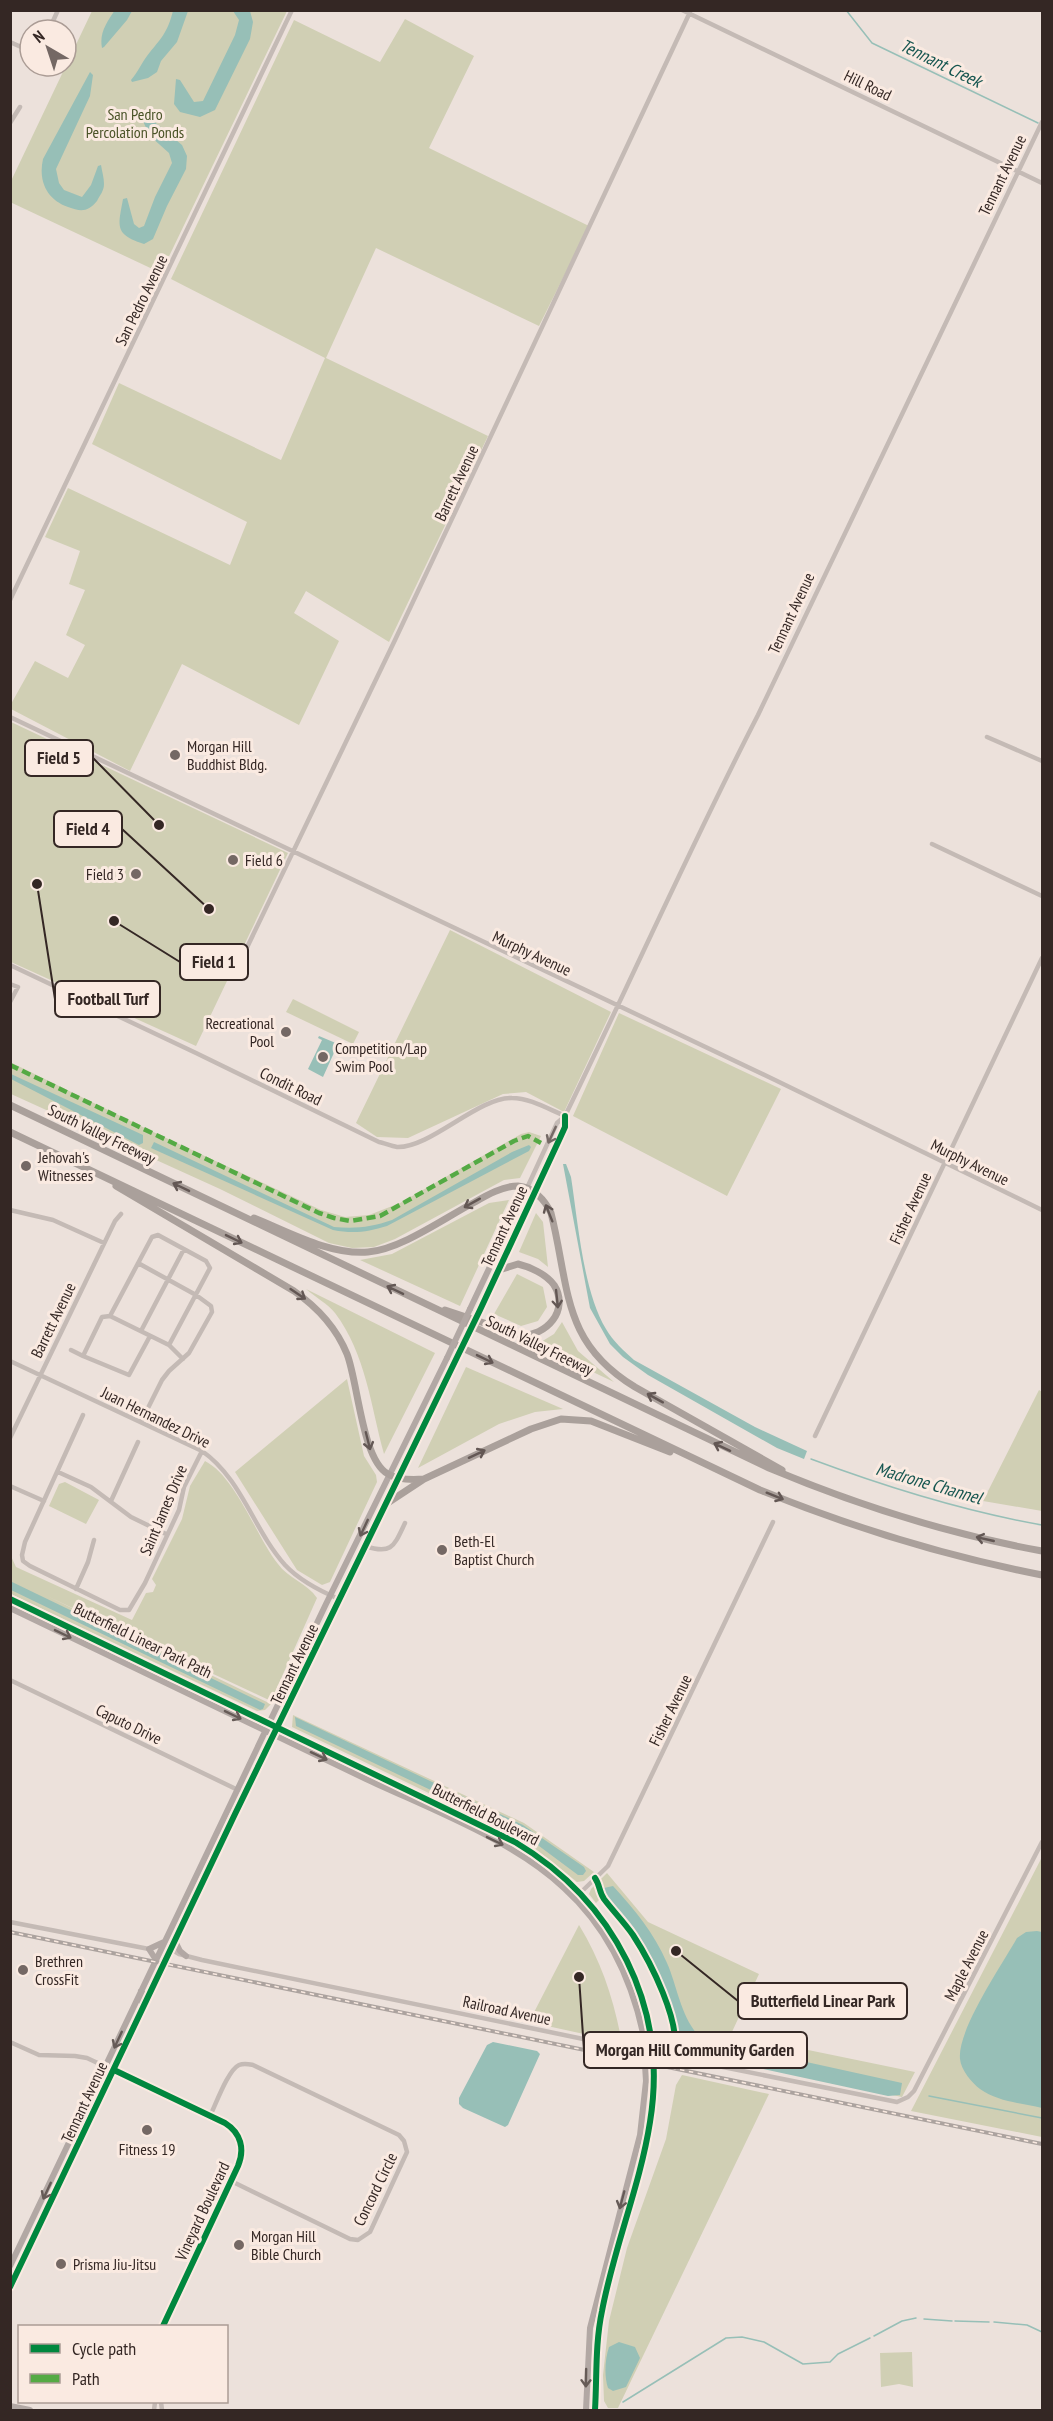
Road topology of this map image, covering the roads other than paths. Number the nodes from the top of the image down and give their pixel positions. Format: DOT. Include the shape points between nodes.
graph roads {
  1 [pos="292,10"];
  2 [pos="682,10"];
  3 [pos="690,12"];
  4 [pos="20,107"];
  5 [pos="1042,122"];
  6 [pos="10,123"];
  7 [pos="1018,172"];
  8 [pos="1042,183"];
  9 [pos="10,600"];
  10 [pos="10,717"];
  11 [pos="987,737"];
  12 [pos="1042,761"];
  13 [pos="932,844"];
  14 [pos="293,852"];
  15 [pos="1042,896"];
  16 [pos="1042,958"];
  17 [pos="239,964"];
  18 [pos="10,965"];
  19 [pos="10,984"];
  20 [pos="10,1002"];
  21 [pos="618,1007"];
  22 [pos="10,1105"];
  23 [pos="565,1116"];
  24 [pos="10,1132"];
  25 [pos="944,1163"];
  26 [pos="104,1177"];
  27 [pos="527,1188"];
  28 [pos="534,1192"];
  29 [pos="200,1197"];
  30 [pos="10,1210"];
  31 [pos="1042,1210"];
  32 [pos="121,1214"];
  33 [pos="104,1243"];
  34 [pos="184,1249"];
  35 [pos="138,1263"];
  36 [pos="499,1270"];
  37 [pos="168,1279"];
  38 [pos="196,1294"];
  39 [pos="414,1299"];
  40 [pos="110,1316"];
  41 [pos="141,1331"];
  42 [pos="150,1336"];
  43 [pos="169,1345"];
  44 [pos="71,1350"];
  45 [pos="83,1356"];
  46 [pos="183,1359"];
  47 [pos="10,1361"];
  48 [pos="40,1375"];
  49 [pos="83,1415"];
  50 [pos="141,1422"];
  51 [pos="815,1436"];
  52 [pos="10,1438"];
  53 [pos="138,1442"];
  54 [pos="201,1450"];
  55 [pos="58,1472"];
  56 [pos="389,1475"];
  57 [pos="730,1477"];
  58 [pos="398,1478"];
  59 [pos="424,1479"];
  60 [pos="796,1480"];
  61 [pos="10,1486"];
  62 [pos="44,1501"];
  63 [pos="111,1501"];
  64 [pos="386,1504"];
  65 [pos="774,1522"];
  66 [pos="405,1523"];
  67 [pos="166,1534"];
  68 [pos="94,1540"];
  69 [pos="365,1546"];
  70 [pos="1042,1551"];
  71 [pos="1042,1575"];
  72 [pos="145,1583"];
  73 [pos="151,1587"];
  74 [pos="76,1589"];
  75 [pos="331,1595"];
  76 [pos="10,1599"];
  77 [pos="339,1599"];
  78 [pos="10,1608"];
  79 [pos="10,1680"];
  80 [pos="270,1724"];
  81 [pos="278,1727"];
  82 [pos="266,1731"];
  83 [pos="274,1735"];
  84 [pos="238,1790"];
  85 [pos="1042,1842"];
  86 [pos="203,1871"];
  87 [pos="581,1893"];
  88 [pos="575,1898"];
  89 [pos="10,1922"];
  90 [pos="170,1931"];
  91 [pos="175,1941"];
  92 [pos="164,1942"];
  93 [pos="149,1949"];
  94 [pos="171,1950"];
  95 [pos="186,1956"];
  96 [pos="156,1960"];
  97 [pos="146,1981"];
  98 [pos="141,1991"];
  99 [pos="151,1994"];
  100 [pos="144,2007"];
  101 [pos="10,2042"];
  102 [pos="105,2067"];
  103 [pos="114,2070"];
  104 [pos="650,2082"];
  105 [pos="908,2097"];
  106 [pos="210,2116"];
  107 [pos="231,2181"];
  108 [pos="11,2263"];
  109 [pos="21,2265"];
  110 [pos="10,2287"];
  111 [pos="163,2325"];
  112 [pos="10,2406"];
  113 [pos="30,2410"];
  114 [pos="586,2410"];
  115 [pos="595,2410"];
  1 -- 9 [label="street, San Pedro Avenue"];
  2 -- 3 [label="street, Hill Road"];
  3 -- 7 [label="street, Hill Road"];
  3 -- 14 [label="street, Barrett Avenue"];
  4 -- 6 [label="street"];
  5 -- 7 [label="street, Tennant Avenue"];
  7 -- 8 [label="street, Hill Road"];
  7 -- 21 [label="street, Tennant Avenue"];
  10 -- 14 [label="street, Murphy Avenue"];
  11 -- 12 [label="street"];
  13 -- 15 [label="street"];
  14 -- 17 [label="street, Barrett Avenue"];
  14 -- 21 [label="street, Murphy Avenue"];
  16 -- 25 [label="street, Fisher Avenue"];
  18 -- 23 [label="street, Condit Road" via="379,1142 398,1147 420,1140 506,1098 522,1099"];
  19 -- 20 [label="street" via="18,987"];
  21 -- 23 [label="street, Tennant Avenue"];
  21 -- 25 [label="street, Murphy Avenue"];
  29 -- 22 [label="highway, South Valley Freeway, one-way"];
  23 -- 27 [label="street, Tennant Avenue, one-way" via="557,1123"];
  23 -- 28 [label="street, Tennant Avenue" via="565,1127"];
  24 -- 26 [label="highway"];
  25 -- 31 [label="street, Murphy Avenue"];
  25 -- 51 [label="street, Fisher Avenue"];
  26 -- 56 [label="highway, one-way" via="294,1292 320,1312 347,1353 370,1451"];
  26 -- 57 [label="highway, one-way"];
  27 -- 28 [label="highway"];
  27 -- 29 [label="highway, one-way" via="495,1192 398,1244 366,1252 324,1245"];
  27 -- 56 [label="main road, Tennant Avenue, bridge"];
  28 -- 36 [label="main road, Tennant Avenue"];
  60 -- 28 [label="highway, one-way" via="635,1387 597,1356 582,1337 572,1314 551,1214"];
  39 -- 29 [label="highway, South Valley Freeway, one-way"];
  30 -- 33 [label="street" via="53,1220"];
  32 -- 33 [label="street, Barrett Avenue"];
  33 -- 48 [label="street, Barrett Avenue"];
  34 -- 35 [label="street" via="155,1235"];
  34 -- 37 [label="street"];
  34 -- 38 [label="street" via="210,1263"];
  35 -- 37 [label="street"];
  35 -- 40 [label="street"];
  36 -- 39 [label="highway, one-way" via="512,1264 522,1265 543,1275 554,1286 557,1313 543,1331 520,1335"];
  36 -- 58 [label="main road, Tennant Avenue, bridge"];
  37 -- 38 [label="street"];
  37 -- 41 [label="street"];
  38 -- 43 [label="street"];
  38 -- 46 [label="street" via="211,1306 212,1312"];
  60 -- 39 [label="highway, South Valley Freeway, one-way"];
  40 -- 41 [label="street"];
  40 -- 45 [label="street" via="102,1317"];
  41 -- 42 [label="street"];
  42 -- 43 [label="street"];
  42 -- 45 [label="street" via="129,1375"];
  43 -- 46 [label="street"];
  44 -- 45 [label="street"];
  46 -- 50 [label="street" via="162,1380"];
  47 -- 48 [label="street, Juan Hernandez Drive"];
  48 -- 50 [label="street, Juan Hernandez Drive"];
  48 -- 52 [label="street, Barrett Avenue"];
  49 -- 55 [label="street"];
  50 -- 54 [label="street, Juan Hernandez Drive"];
  53 -- 63 [label="street"];
  54 -- 67 [label="street, Saint James Drive"];
  54 -- 75 [label="street, Juan Hernandez Drive" via="226,1473 285,1565"];
  55 -- 62 [label="street"];
  55 -- 63 [label="street"];
  56 -- 58 [label="highway"];
  56 -- 75 [label="main road, Tennant Avenue, one-way"];
  59 -- 57 [label="highway, one-way" via="531,1429 572,1418 601,1424"];
  57 -- 71 [label="highway, one-way" via="878,1533"];
  58 -- 59 [label="highway"];
  58 -- 64 [label="main road, Tennant Avenue"];
  59 -- 64 [label="highway"];
  70 -- 60 [label="highway, South Valley Freeway, one-way" via="915,1520"];
  61 -- 62 [label="street"];
  62 -- 74 [label="street" via="25,1542 23,1561"];
  63 -- 67 [label="street" via="131,1517"];
  64 -- 69 [label="main road, Tennant Avenue"];
  65 -- 87 [label="street, Fisher Avenue" via="608,1866"];
  66 -- 69 [label="street" via="390,1548"];
  67 -- 72 [label="street, Saint James Drive"];
  68 -- 74 [label="street"];
  69 -- 77 [label="main road, Tennant Avenue"];
  72 -- 73 [label="street"];
  72 -- 74 [label="street, Saint James Drive" via="129,1610 120,1610"];
  75 -- 77 [label="street, Juan Hernandez Drive"];
  75 -- 80 [label="main road, Tennant Avenue"];
  76 -- 80 [label="main road, Butterfield Boulevard"];
  77 -- 81 [label="main road, Tennant Avenue"];
  78 -- 82 [label="main road, Butterfield Boulevard, one-way"];
  79 -- 84 [label="street, Caputo Drive"];
  80 -- 81 [label="main road, Butterfield Boulevard"];
  80 -- 82 [label="main road, Tennant Avenue"];
  81 -- 83 [label="main road, Tennant Avenue"];
  81 -- 87 [label="main road, Butterfield Boulevard" via="515,1842 546,1862"];
  82 -- 83 [label="main road, Butterfield Boulevard"];
  82 -- 84 [label="main road, Tennant Avenue"];
  83 -- 86 [label="main road, Tennant Avenue"];
  83 -- 88 [label="main road, Butterfield Boulevard, one-way" via="511,1849"];
  84 -- 86 [label="main road, Tennant Avenue"];
  85 -- 105 [label="street, Maple Avenue"];
  86 -- 90 [label="main road, Tennant Avenue"];
  86 -- 91 [label="main road, Tennant Avenue"];
  87 -- 88 [label="street, Fisher Avenue"];
  87 -- 104 [label="main road, Butterfield Boulevard, bridge" via="609,1929 642,1997 651,2034"];
  88 -- 104 [label="main road, Butterfield Boulevard, bridge" via="621,1965 643,2033"];
  89 -- 93 [label="street"];
  90 -- 92 [label="main road, Tennant Avenue"];
  90 -- 94 [label="main road"];
  91 -- 94 [label="main road, Tennant Avenue"];
  91 -- 95 [label="main road"];
  92 -- 93 [label="main road"];
  92 -- 96 [label="main road, Tennant Avenue"];
  93 -- 96 [label="main road"];
  94 -- 95 [label="street, Railroad Avenue"];
  94 -- 99 [label="main road, Tennant Avenue"];
  95 -- 105 [label="street, Railroad Avenue" via="593,2041 658,2050 886,2102"];
  96 -- 97 [label="main road, Tennant Avenue"];
  97 -- 98 [label="main road, Tennant Avenue"];
  97 -- 99 [label="main road" via="147,1992"];
  98 -- 100 [label="main road"];
  98 -- 102 [label="main road, Tennant Avenue, one-way"];
  99 -- 100 [label="main road, Tennant Avenue"];
  100 -- 103 [label="main road, Tennant Avenue"];
  101 -- 102 [label="street, Vineyard Boulevard" via="39,2055 75,2055"];
  102 -- 103 [label="street, Vineyard Boulevard"];
  102 -- 108 [label="main road, Tennant Avenue, one-way"];
  103 -- 106 [label="street, Vineyard Boulevard"];
  103 -- 109 [label="main road, Tennant Avenue"];
  104 -- 114 [label="main road, Butterfield Boulevard, one-way" via="640,2135 591,2319"];
  104 -- 115 [label="main road, Butterfield Boulevard" via="647,2137 602,2312"];
  106 -- 107 [label="street, Vineyard Boulevard" via="229,2125 241,2143 241,2159"];
  106 -- 107 [label="street, Concord Circle" via="237,2065 248,2064 399,2135 406,2145 407,2152 370,2232 358,2240"];
  107 -- 111 [label="street, Vineyard Boulevard"];
  108 -- 109 [label="street"];
  109 -- 110 [label="main road, Tennant Avenue"];
  112 -- 113 [label="main road"];
}
